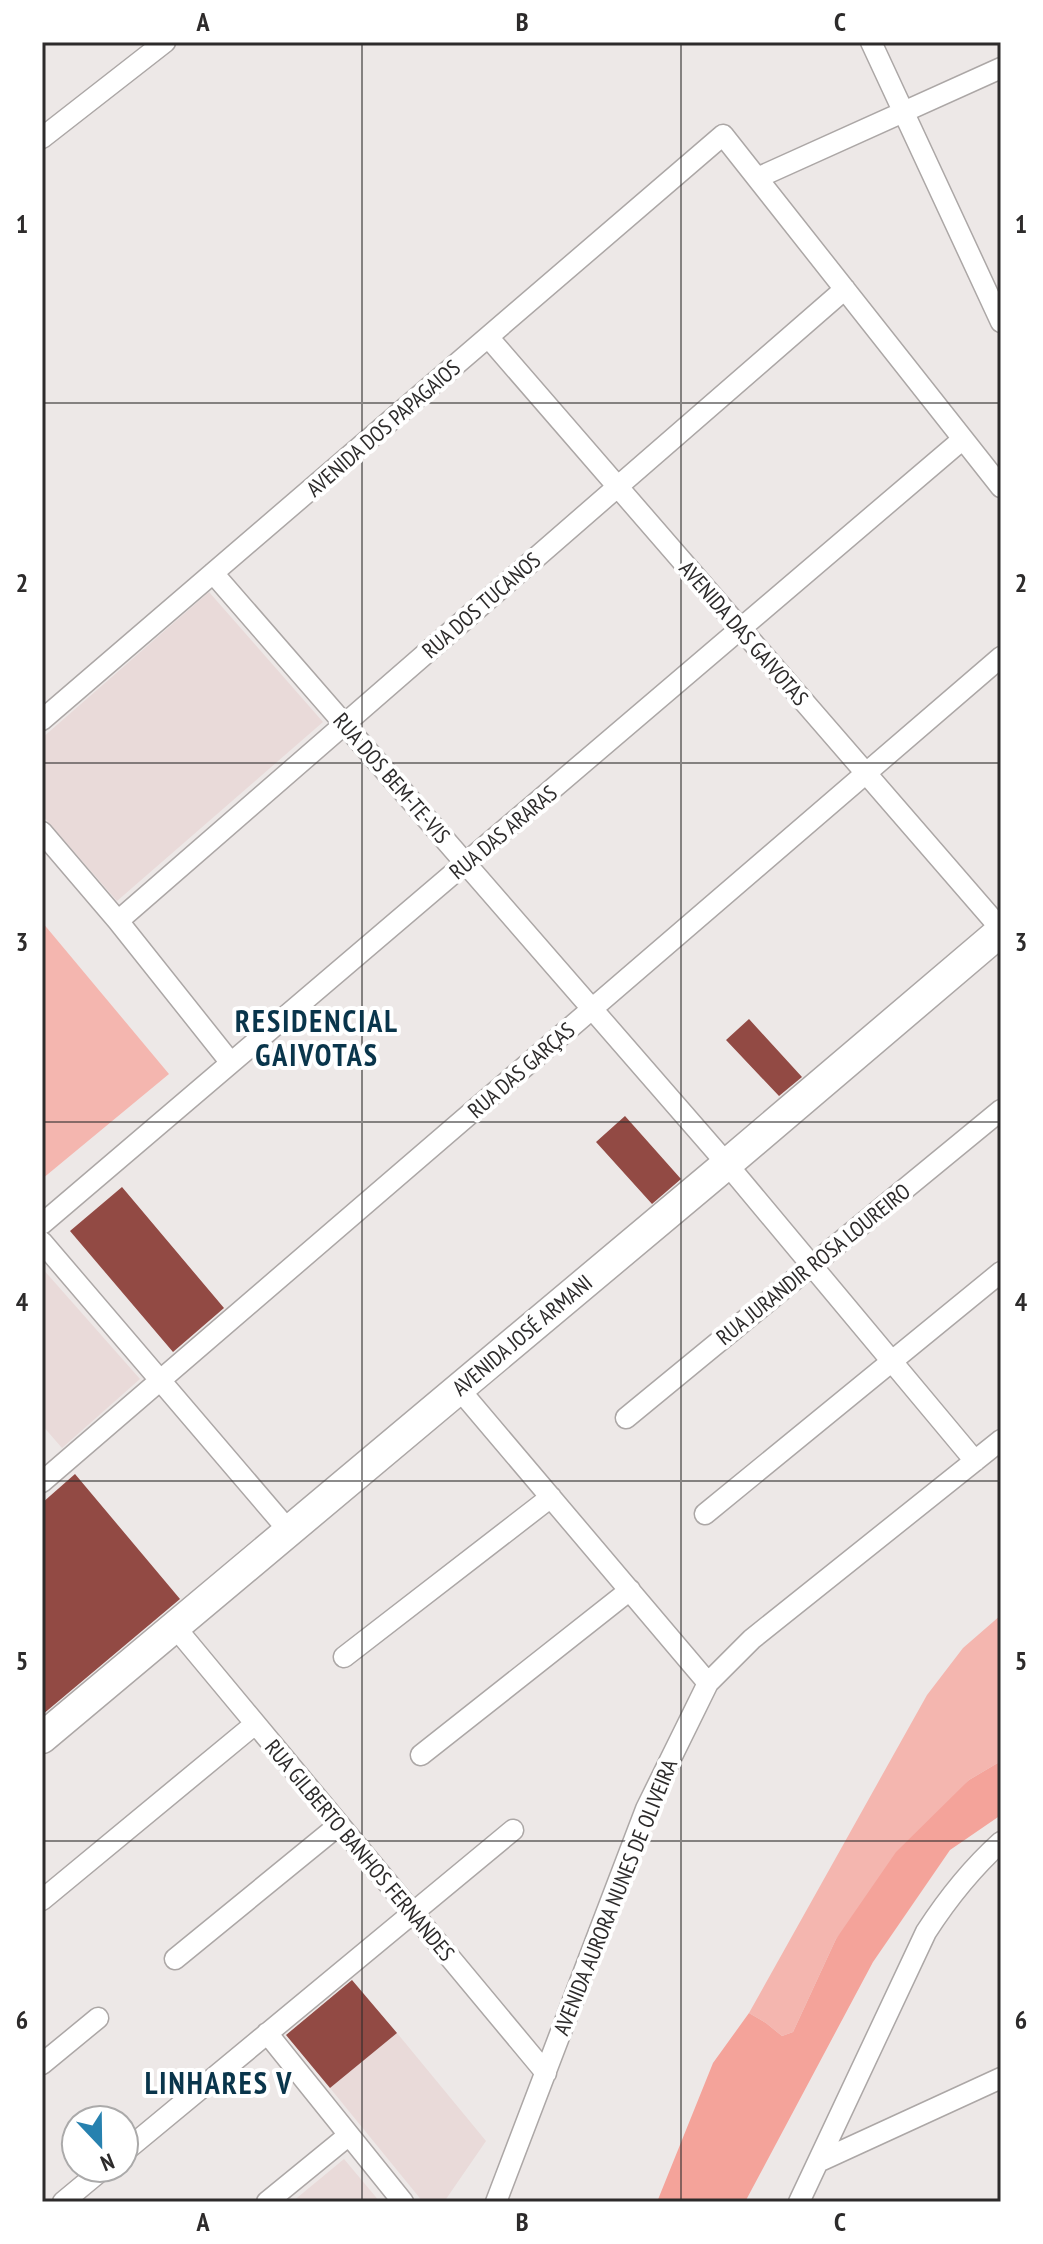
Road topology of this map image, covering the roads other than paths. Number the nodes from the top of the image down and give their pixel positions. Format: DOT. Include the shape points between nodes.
graph roads {
  1 [pos="165,42"];
  2 [pos="871,42"];
  3 [pos="1001,68"];
  4 [pos="902,113"];
  5 [pos="42,138"];
  6 [pos="757,178"];
  7 [pos="845,289"];
  8 [pos="1001,322"];
  9 [pos="488,337"];
  10 [pos="963,439"];
  11 [pos="992,461"];
  12 [pos="618,487"];
  13 [pos="1001,487"];
  14 [pos="213,573"];
  15 [pos="740,629"];
  16 [pos="1001,657"];
  17 [pos="42,720"];
  18 [pos="344,724"];
  19 [pos="866,774"];
  20 [pos="42,832"];
  21 [pos="466,863"];
  22 [pos="118,921"];
  23 [pos="1001,930"];
  24 [pos="592,1009"];
  25 [pos="231,1063"];
  26 [pos="1001,1110"];
  27 [pos="727,1164"];
  28 [pos="42,1224"];
  29 [pos="42,1242"];
  30 [pos="812,1266"];
  31 [pos="1001,1272"];
  32 [pos="891,1361"];
  33 [pos="160,1381"];
  34 [pos="459,1389"];
  35 [pos="626,1418"];
  36 [pos="1001,1440"];
  37 [pos="975,1461"];
  38 [pos="42,1482"];
  39 [pos="551,1497"];
  40 [pos="705,1514"];
  41 [pos="289,1531"];
  42 [pos="630,1590"];
  43 [pos="175,1627"];
  44 [pos="344,1657"];
  45 [pos="708,1683"];
  46 [pos="255,1724"];
  47 [pos="42,1738"];
  48 [pos="421,1755"];
  49 [pos="339,1825"];
  50 [pos="513,1830"];
  51 [pos="1001,1842"];
  52 [pos="42,1900"];
  53 [pos="413,1913"];
  54 [pos="175,1959"];
  55 [pos="98,2018"];
  56 [pos="267,2033"];
  57 [pos="42,2064"];
  58 [pos="546,2073"];
  59 [pos="1001,2078"];
  60 [pos="349,2135"];
  61 [pos="140,2139"];
  62 [pos="818,2162"];
  63 [pos="85,2184"];
  64 [pos="63,2202"];
  65 [pos="267,2202"];
  66 [pos="403,2202"];
  67 [pos="496,2202"];
  68 [pos="799,2202"];
  1 -- 5 [label="street"];
  2 -- 4 [label="street"];
  3 -- 4 [label="street"];
  4 -- 6 [label="street"];
  4 -- 8 [label="street"];
  6 -- 7 [label="street"];
  6 -- 9 [label="street, AVENIDA DOS PAPAGAIOS" via="723,135"];
  7 -- 10 [label="street"];
  7 -- 12 [label="street, RUA DOS TUCANOS"];
  9 -- 12 [label="street, AVENIDA DAS GAIVOTAS"];
  9 -- 14 [label="street, AVENIDA DOS PAPAGAIOS"];
  10 -- 11 [label="street"];
  10 -- 15 [label="street, RUA DAS ARARAS"];
  11 -- 13 [label="street"];
  12 -- 15 [label="street, AVENIDA DAS GAIVOTAS"];
  12 -- 18 [label="street, RUA DOS TUCANOS"];
  14 -- 17 [label="street, AVENIDA DOS PAPAGAIOS"];
  14 -- 18 [label="street, RUA DOS BEM-TE-VIS"];
  15 -- 19 [label="street, AVENIDA DAS GAIVOTAS"];
  15 -- 21 [label="street, RUA DAS ARARAS"];
  16 -- 19 [label="street, RUA DAS GARÇAS"];
  18 -- 21 [label="street, RUA DOS BEM-TE-VIS"];
  18 -- 22 [label="street, RUA DOS TUCANOS"];
  19 -- 23 [label="street, AVENIDA DAS GAIVOTAS"];
  19 -- 24 [label="street, RUA DAS GARÇAS"];
  20 -- 22 [label="street"];
  21 -- 24 [label="street, RUA DOS BEM-TE-VIS"];
  21 -- 25 [label="street, RUA DAS ARARAS"];
  22 -- 25 [label="street"];
  23 -- 27 [label="main road, AVENIDA JOSÉ ARMANI"];
  24 -- 27 [label="street, RUA DOS BEM-TE-VIS"];
  24 -- 33 [label="street, RUA DAS GARÇAS"];
  25 -- 28 [label="street, RUA DAS ARARAS"];
  26 -- 30 [label="street, RUA JURANDIR ROSA LOUREIRO"];
  27 -- 30 [label="street, RUA DOS BEM-TE-VIS"];
  27 -- 34 [label="main road, AVENIDA JOSÉ ARMANI"];
  29 -- 33 [label="street"];
  30 -- 32 [label="street, RUA DOS BEM-TE-VIS"];
  30 -- 35 [label="street, RUA JURANDIR ROSA LOUREIRO"];
  31 -- 32 [label="street"];
  32 -- 37 [label="street, RUA DOS BEM-TE-VIS"];
  32 -- 40 [label="street"];
  33 -- 38 [label="street, RUA DAS GARÇAS"];
  33 -- 41 [label="street"];
  34 -- 39 [label="street"];
  34 -- 41 [label="main road, AVENIDA JOSÉ ARMANI"];
  36 -- 37 [label="street, AVENIDA AURORA NUNES DE OLIVEIRA"];
  37 -- 45 [label="street, AVENIDA AURORA NUNES DE OLIVEIRA" via="752,1639"];
  39 -- 42 [label="street"];
  39 -- 44 [label="street"];
  41 -- 43 [label="main road, AVENIDA JOSÉ ARMANI"];
  42 -- 45 [label="street"];
  42 -- 48 [label="street"];
  43 -- 46 [label="street, RUA GILBERTO BANHOS FERNANDES"];
  43 -- 47 [label="main road, AVENIDA JOSÉ ARMANI"];
  45 -- 58 [label="street, AVENIDA AURORA NUNES DE OLIVEIRA" via="646,1809"];
  46 -- 49 [label="street, RUA GILBERTO BANHOS FERNANDES"];
  46 -- 52 [label="street"];
  49 -- 53 [label="street, RUA GILBERTO BANHOS FERNANDES"];
  49 -- 54 [label="street"];
  50 -- 53 [label="street"];
  51 -- 62 [label="street" via="969,1873 926,1932"];
  53 -- 56 [label="street"];
  53 -- 58 [label="street, RUA GILBERTO BANHOS FERNANDES"];
  55 -- 57 [label="street"];
  56 -- 60 [label="street"];
  56 -- 61 [label="street"];
  58 -- 67 [label="street, AVENIDA AURORA NUNES DE OLIVEIRA"];
  59 -- 62 [label="street"];
  60 -- 65 [label="street"];
  60 -- 66 [label="street"];
  62 -- 68 [label="street"];
  63 -- 64 [label="street"];
}
